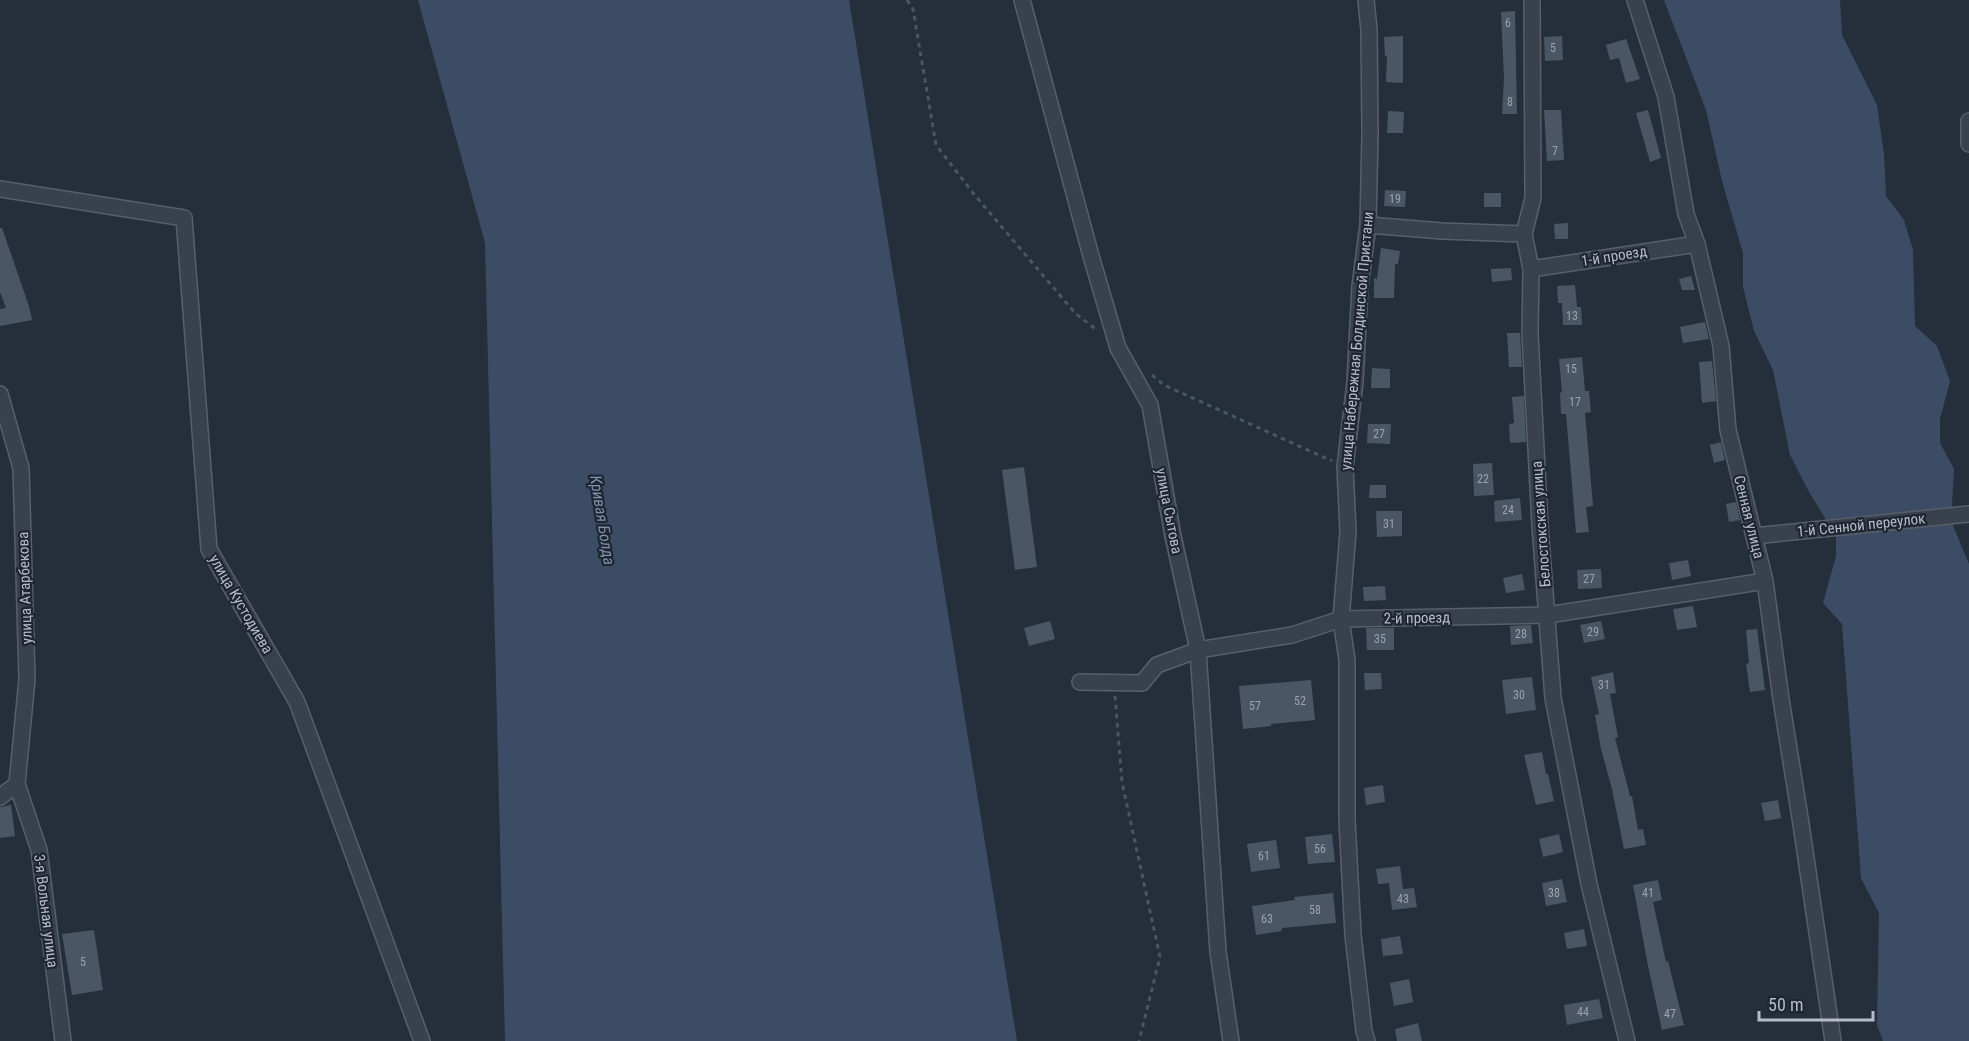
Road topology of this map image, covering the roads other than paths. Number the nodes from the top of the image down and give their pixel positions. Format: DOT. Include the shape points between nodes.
graph roads {
  1 [pos="1022,0"];
  2 [pos="1366,0"];
  3 [pos="1532,0"];
  4 [pos="1635,0"];
  5 [pos="1969,121"];
  6 [pos="1969,144"];
  7 [pos="0,189"];
  8 [pos="1368,225"];
  9 [pos="1524,234"];
  10 [pos="1697,244"];
  11 [pos="1531,269"];
  12 [pos="0,394"];
  13 [pos="1969,514"];
  14 [pos="1754,536"];
  15 [pos="1766,581"];
  16 [pos="1548,615"];
  17 [pos="1341,619"];
  18 [pos="1198,650"];
  19 [pos="1080,682"];
  20 [pos="17,784"];
  21 [pos="0,797"];
  22 [pos="63,1041"];
  23 [pos="422,1041"];
  24 [pos="1231,1041"];
  25 [pos="1367,1041"];
  26 [pos="1627,1041"];
  27 [pos="1833,1041"];
  1 -- 18 [label="street, улица Сытова" via="1118,348 1150,405"];
  2 -- 8 [label="street, улица Набережная Болдинской Пристани"];
  3 -- 9 [label="street, Белостокская улица" via="1533,198"];
  4 -- 10 [label="street, Сенная улица" via="1666,97 1686,214"];
  5 -- 6 [label="street"];
  7 -- 23 [label="street, улица Кустодиева" via="184,218 209,549 297,702"];
  8 -- 9 [label="street"];
  8 -- 17 [label="street, улица Набережная Болдинской Пристани" via="1345,467 1348,532"];
  9 -- 11 [label="street, Белостокская улица"];
  10 -- 11 [label="street, 1-й проезд"];
  10 -- 14 [label="street, Сенная улица" via="1721,346 1728,430"];
  11 -- 16 [label="street, Белостокская улица" via="1530,333"];
  12 -- 20 [label="street, улица Атарбекова" via="21,468 27,679"];
  13 -- 14 [label="street, 1-й Сенной переулок"];
  14 -- 15 [label="street, Сенная улица"];
  15 -- 16 [label="street, 2-й проезд"];
  15 -- 27 [label="street, Сенная улица"];
  16 -- 17 [label="street, 2-й проезд"];
  16 -- 26 [label="street, Белостокская улица" via="1553,698 1588,884"];
  17 -- 18 [label="street, 2-й проезд" via="1292,635"];
  17 -- 25 [label="street, улица Набережная Болдинской Пристани" via="1347,660 1347,819 1353,934"];
  18 -- 19 [label="street, 2-й проезд" via="1157,666 1142,682"];
  18 -- 24 [label="street, улица Сытова" via="1218,952"];
  20 -- 21 [label="street"];
  20 -- 22 [label="street, 3-я Вольная улица" via="39,850"];
}
